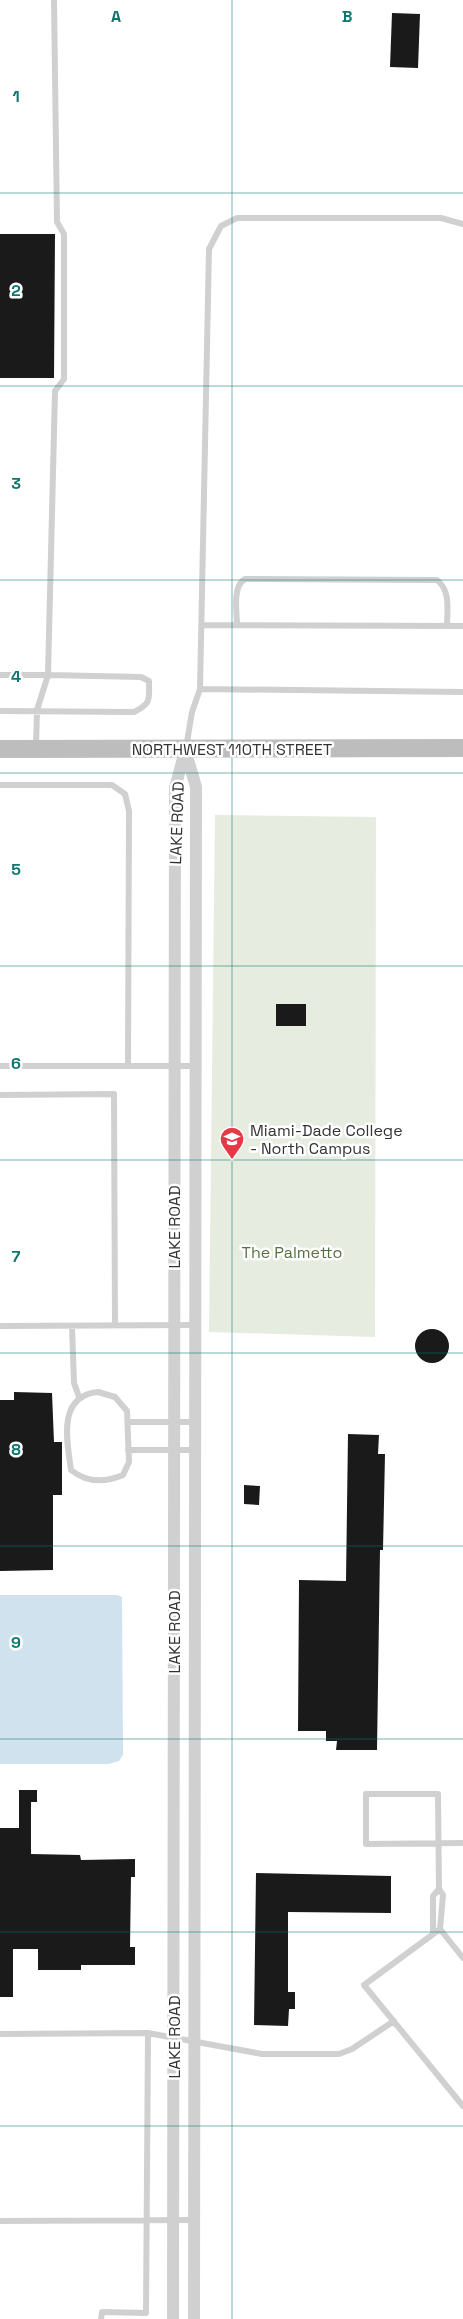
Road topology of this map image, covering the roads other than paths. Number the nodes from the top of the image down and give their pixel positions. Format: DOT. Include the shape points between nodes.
graph roads {
  1 [pos="54,0"];
  2 [pos="463,224"];
  3 [pos="202,625"];
  4 [pos="237,625"];
  5 [pos="447,626"];
  6 [pos="463,626"];
  7 [pos="0,675"];
  8 [pos="48,675"];
  9 [pos="200,689"];
  10 [pos="463,692"];
  11 [pos="0,710"];
  12 [pos="37,710"];
  13 [pos="463,748"];
  14 [pos="0,749"];
  15 [pos="36,749"];
  16 [pos="185,749"];
  17 [pos="0,785"];
  18 [pos="0,1066"];
  19 [pos="128,1066"];
  20 [pos="175,1066"];
  21 [pos="195,1066"];
  22 [pos="0,1095"];
  23 [pos="174,1325"];
  24 [pos="195,1325"];
  25 [pos="0,1326"];
  26 [pos="72,1326"];
  27 [pos="115,1326"];
  28 [pos="79,1397"];
  29 [pos="174,1421"];
  30 [pos="128,1422"];
  31 [pos="195,1422"];
  32 [pos="128,1450"];
  33 [pos="174,1450"];
  34 [pos="195,1450"];
  35 [pos="438,1843"];
  36 [pos="463,1843"];
  37 [pos="439,1889"];
  38 [pos="440,1929"];
  39 [pos="433,1934"];
  40 [pos="463,1958"];
  41 [pos="394,2020"];
  42 [pos="148,2033"];
  43 [pos="0,2034"];
  44 [pos="174,2038"];
  45 [pos="194,2042"];
  46 [pos="463,2106"];
  47 [pos="194,2220"];
  48 [pos="0,2221"];
  49 [pos="147,2221"];
  50 [pos="173,2221"];
  51 [pos="102,2319"];
  52 [pos="173,2319"];
  53 [pos="194,2319"];
  1 -- 8 [label="lane" via="57,222 64,234 64,379 55,391"];
  2 -- 3 [label="lane" via="441,218 237,218 221,226 209,249"];
  3 -- 4 [label="lane"];
  3 -- 9 [label="lane"];
  4 -- 5 [label="lane"];
  4 -- 5 [label="lane" via="237,588 244,579 437,580 447,593"];
  5 -- 6 [label="lane"];
  7 -- 8 [label="lane"];
  8 -- 12 [label="lane"];
  8 -- 12 [label="lane" via="141,677 149,681 149,701 134,712"];
  9 -- 10 [label="lane"];
  9 -- 16 [label="lane"];
  11 -- 12 [label="lane"];
  12 -- 15 [label="lane"];
  13 -- 16 [label="street, NORTHWEST 110TH STREET"];
  14 -- 15 [label="street, NORTHWEST 110TH STREET"];
  15 -- 16 [label="street, NORTHWEST 110TH STREET"];
  16 -- 20 [label="street, LAKE ROAD" via="175,788"];
  16 -- 21 [label="street, LAKE ROAD" via="196,787"];
  17 -- 19 [label="lane" via="112,785 125,794 130,811"];
  18 -- 19 [label="lane"];
  19 -- 20 [label="lane"];
  20 -- 21 [label="lane"];
  20 -- 23 [label="street, LAKE ROAD"];
  21 -- 24 [label="street, LAKE ROAD"];
  22 -- 27 [label="lane" via="114,1094"];
  23 -- 24 [label="lane"];
  23 -- 27 [label="lane"];
  23 -- 29 [label="street, LAKE ROAD"];
  24 -- 31 [label="street, LAKE ROAD"];
  25 -- 26 [label="lane"];
  26 -- 27 [label="lane"];
  26 -- 28 [label="lane" via="74,1383"];
  28 -- 30 [label="lane" via="98,1392 115,1397 127,1411"];
  28 -- 32 [label="lane" via="68,1414 71,1470 81,1478 96,1481 112,1479 123,1475 129,1462"];
  29 -- 30 [label="lane"];
  29 -- 31 [label="lane"];
  29 -- 33 [label="street, LAKE ROAD"];
  30 -- 32 [label="lane"];
  31 -- 34 [label="street, LAKE ROAD"];
  32 -- 33 [label="lane"];
  33 -- 34 [label="lane"];
  33 -- 44 [label="street, LAKE ROAD"];
  34 -- 45 [label="street, LAKE ROAD"];
  35 -- 35 [label="lane" via="438,1794 366,1794 366,1844"];
  35 -- 36 [label="lane"];
  35 -- 37 [label="lane"];
  37 -- 38 [label="lane" via="442,1895"];
  37 -- 39 [label="lane" via="433,1896"];
  38 -- 39 [label="lane"];
  38 -- 40 [label="lane"];
  39 -- 41 [label="lane" via="364,1985"];
  41 -- 45 [label="lane" via="352,2049 339,2054 262,2054"];
  41 -- 46 [label="lane"];
  42 -- 43 [label="lane"];
  42 -- 44 [label="lane"];
  42 -- 49 [label="lane"];
  44 -- 45 [label="lane"];
  44 -- 50 [label="street, LAKE ROAD"];
  45 -- 47 [label="street, LAKE ROAD"];
  47 -- 50 [label="lane"];
  47 -- 53 [label="street, LAKE ROAD"];
  48 -- 49 [label="lane"];
  49 -- 50 [label="lane"];
  49 -- 51 [label="lane" via="146,2312 102,2312"];
  50 -- 52 [label="street, LAKE ROAD"];
}
